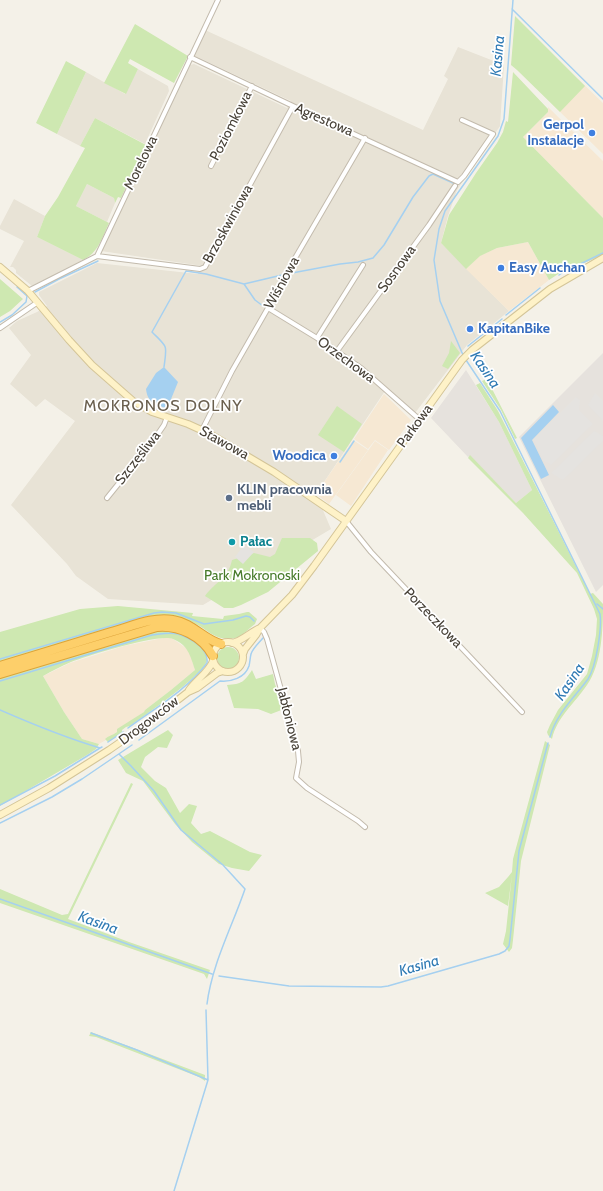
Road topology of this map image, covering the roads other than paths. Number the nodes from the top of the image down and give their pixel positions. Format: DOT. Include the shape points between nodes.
graph roads {
  1 [pos="218,0"];
  2 [pos="190,57"];
  3 [pos="252,86"];
  4 [pos="293,106"];
  5 [pos="462,120"];
  6 [pos="365,138"];
  7 [pos="211,166"];
  8 [pos="455,186"];
  9 [pos="97,256"];
  10 [pos="603,258"];
  11 [pos="363,265"];
  12 [pos="0,267"];
  13 [pos="28,291"];
  14 [pos="38,302"];
  15 [pos="268,308"];
  16 [pos="0,328"];
  17 [pos="317,338"];
  18 [pos="337,351"];
  19 [pos="167,417"];
  20 [pos="419,419"];
  21 [pos="202,430"];
  22 [pos="107,498"];
  23 [pos="346,521"];
  24 [pos="260,628"];
  25 [pos="232,643"];
  26 [pos="221,644"];
  27 [pos="243,654"];
  28 [pos="213,659"];
  29 [pos="0,666"];
  30 [pos="223,672"];
  31 [pos="0,674"];
  32 [pos="188,692"];
  33 [pos="522,712"];
  34 [pos="0,815"];
  35 [pos="365,827"];
  1 -- 2 [label="street, Morelowa"];
  2 -- 3 [label="street, Agrestowa"];
  2 -- 9 [label="street, Morelowa"];
  3 -- 4 [label="street, Agrestowa"];
  3 -- 7 [label="street, Poziomkowa"];
  4 -- 6 [label="street, Agrestowa"];
  4 -- 9 [label="street, Brzoskwiniowa" via="205,267 200,269"];
  5 -- 6 [label="street, Agrestowa" via="493,134 458,182"];
  6 -- 15 [label="street, Wiśniowa"];
  8 -- 18 [label="street, Sosnowa"];
  9 -- 13 [label="street"];
  10 -- 20 [label="main road, Parkowa" via="550,289 466,356"];
  11 -- 17 [label="street"];
  12 -- 13 [label="main road, Stawowa"];
  13 -- 14 [label="main road, Stawowa"];
  14 -- 16 [label="street"];
  14 -- 19 [label="main road, Stawowa" via="101,374 140,406"];
  15 -- 17 [label="street, Orzechowa"];
  15 -- 21 [label="street, Wiśniowa"];
  17 -- 18 [label="street, Orzechowa"];
  18 -- 20 [label="street, Orzechowa" via="365,371"];
  19 -- 21 [label="main road, Stawowa"];
  19 -- 22 [label="street, Szczęśliwa" via="153,441"];
  20 -- 23 [label="main road, Parkowa"];
  21 -- 23 [label="main road, Stawowa" via="274,472"];
  23 -- 24 [label="main road, Parkowa" via="292,595"];
  23 -- 33 [label="street, Porzeczkowa" via="371,552"];
  24 -- 25 [label="main road, Parkowa" via="239,642"];
  24 -- 27 [label="main road, Parkowa"];
  24 -- 35 [label="street, Jabłoniowa" via="269,645 298,752 296,778"];
  25 -- 26 [label="main road"];
  25 -- 27 [label="main road" via="238,646"];
  26 -- 28 [label="main road" via="214,651"];
  26 -- 29 [label="highway" via="188,624 162,619"];
  27 -- 30 [label="main road" via="240,666 236,670"];
  28 -- 30 [label="main road" via="215,666"];
  28 -- 31 [label="highway" via="209,648 191,635 177,628 164,627 151,628"];
  28 -- 32 [label="main road, Drogowców" via="211,666"];
  30 -- 32 [label="main road, Drogowców" via="217,673"];
  32 -- 34 [label="main road, Drogowców" via="109,750"];
}
